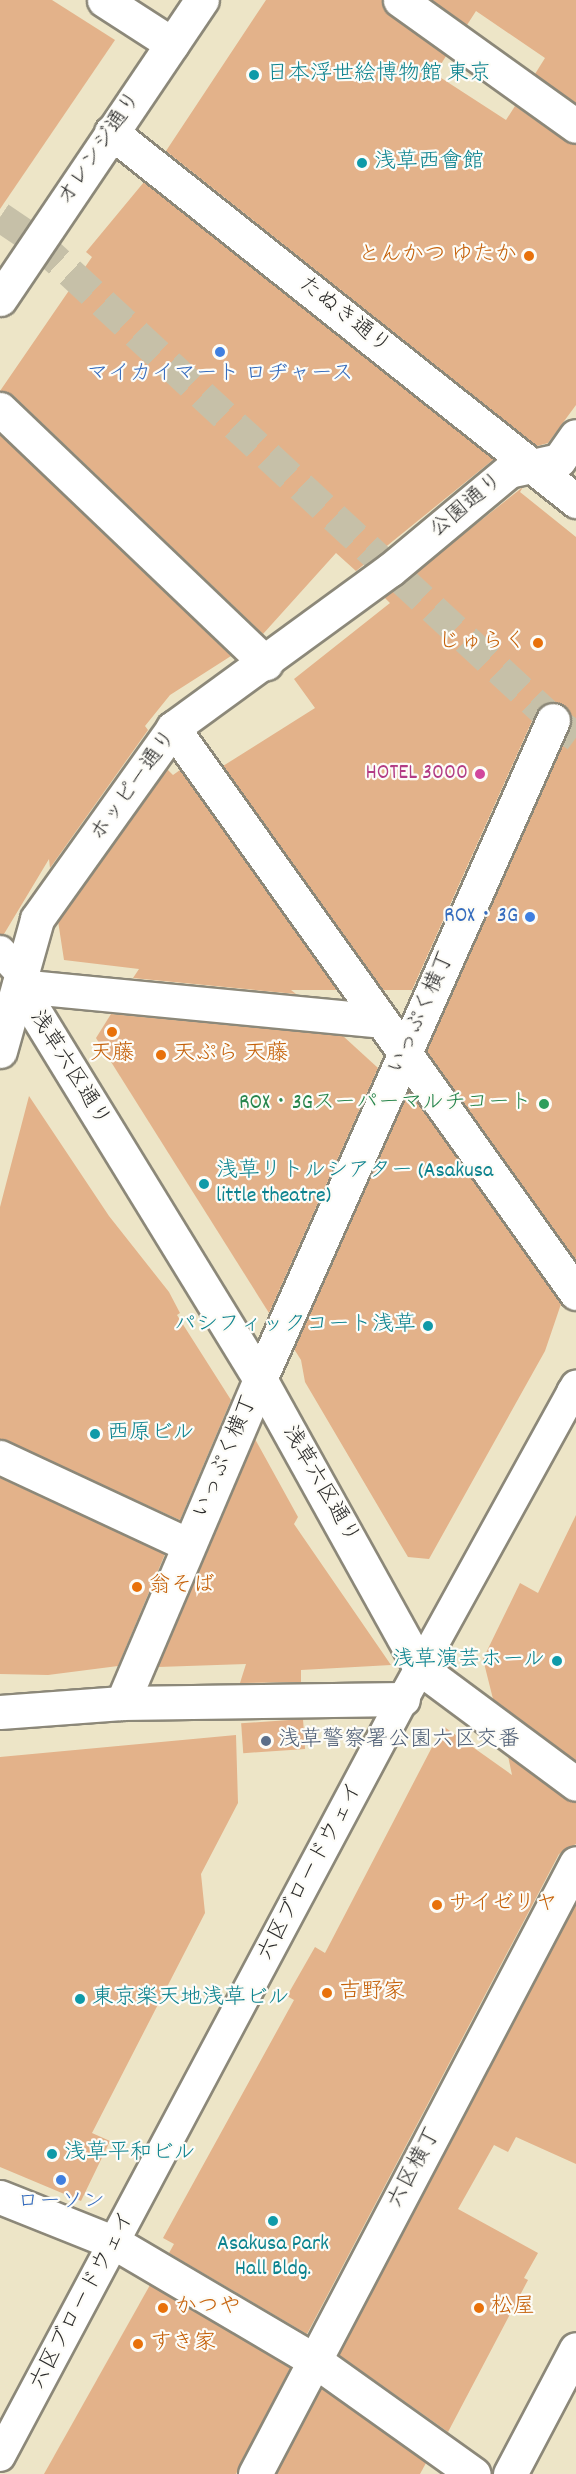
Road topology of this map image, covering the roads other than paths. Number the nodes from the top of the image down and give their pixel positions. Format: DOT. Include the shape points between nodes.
graph roads {
  1 [pos="104,0"];
  2 [pos="202,0"];
  3 [pos="399,0"];
  4 [pos="172,45"];
  5 [pos="576,126"];
  6 [pos="111,132"];
  7 [pos="0,299"];
  8 [pos="0,409"];
  9 [pos="576,436"];
  10 [pos="532,466"];
  11 [pos="576,501"];
  12 [pos="390,570"];
  13 [pos="266,663"];
  14 [pos="553,720"];
  15 [pos="173,728"];
  16 [pos="0,951"];
  17 [pos="20,981"];
  18 [pos="380,1022"];
  19 [pos="0,1051"];
  20 [pos="404,1052"];
  21 [pos="576,1293"];
  22 [pos="260,1379"];
  23 [pos="575,1390"];
  24 [pos="0,1457"];
  25 [pos="189,1545"];
  26 [pos="420,1668"];
  27 [pos="402,1699"];
  28 [pos="122,1703"];
  29 [pos="0,1712"];
  30 [pos="576,1784"];
  31 [pos="576,1863"];
  32 [pos="0,2197"];
  33 [pos="115,2243"];
  34 [pos="576,2349"];
  35 [pos="314,2360"];
  36 [pos="0,2456"];
  37 [pos="255,2474"];
  38 [pos="474,2474"];
  39 [pos="510,2474"];
  1 -- 4 [label="street"];
  2 -- 4 [label="street, オレンジ通り"];
  3 -- 5 [label="street"];
  4 -- 6 [label="street, オレンジ通り"];
  6 -- 7 [label="street, オレンジ通り"];
  6 -- 10 [label="street, たぬき通り"];
  8 -- 13 [label="street"];
  9 -- 10 [label="street, 公園通り" via="559,460"];
  10 -- 11 [label="street, たぬき通り"];
  10 -- 12 [label="street, 公園通り" via="509,471"];
  12 -- 13 [label="street, ホッピー通り"];
  13 -- 15 [label="street, ホッピー通り"];
  14 -- 20 [label="street, いっぷく横丁"];
  15 -- 17 [label="street, ホッピー通り" via="37,919"];
  15 -- 18 [label="street"];
  16 -- 17 [label="street"];
  17 -- 18 [label="street"];
  17 -- 19 [label="street, ホッピー通り"];
  17 -- 22 [label="street, 浅草六区通り"];
  18 -- 20 [label="street"];
  20 -- 21 [label="street"];
  20 -- 22 [label="street, いっぷく横丁"];
  22 -- 25 [label="street, いっぷく横丁"];
  22 -- 26 [label="street, 浅草六区通り"];
  23 -- 26 [label="street, 六区ブロードウェイ"];
  24 -- 25 [label="street"];
  25 -- 28 [label="street, いっぷく横丁"];
  26 -- 27 [label="street, 六区ブロードウェイ"];
  26 -- 30 [label="street, 浅草六区通り"];
  27 -- 28 [label="street"];
  27 -- 33 [label="street, 六区ブロードウェイ"];
  28 -- 29 [label="street"];
  31 -- 35 [label="street, 六区横丁"];
  32 -- 33 [label="street"];
  33 -- 35 [label="street"];
  33 -- 36 [label="street, 六区ブロードウェイ"];
  34 -- 39 [label="street"];
  35 -- 37 [label="street, 六区横丁"];
  35 -- 38 [label="street"];
}
